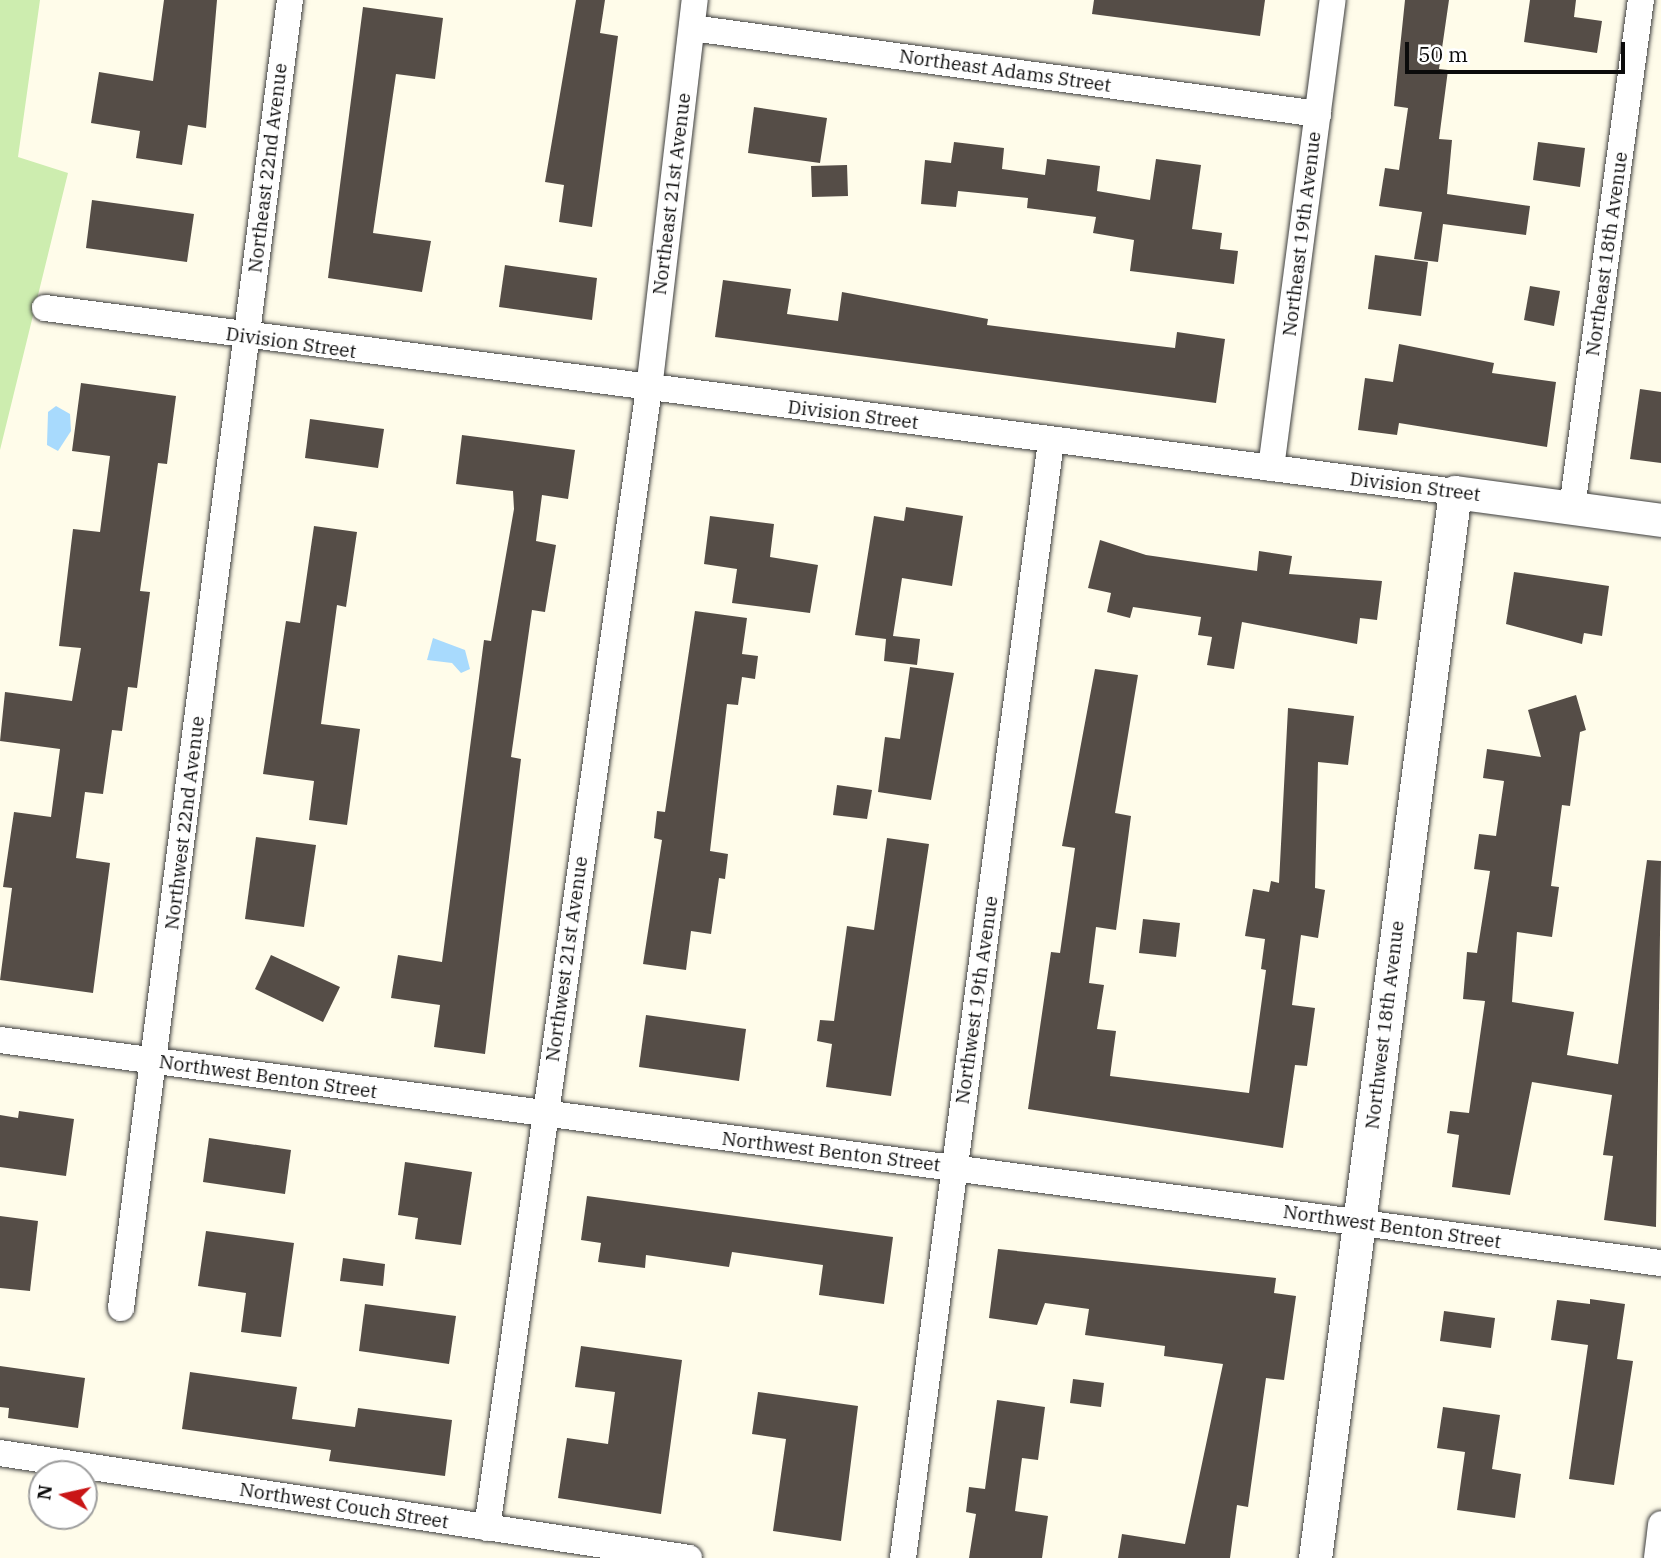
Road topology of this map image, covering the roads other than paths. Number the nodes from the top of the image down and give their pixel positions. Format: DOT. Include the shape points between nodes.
graph roads {
  1 [pos="290,0"];
  2 [pos="695,0"];
  3 [pos="1333,0"];
  4 [pos="1642,0"];
  5 [pos="692,28"];
  6 [pos="1318,114"];
  7 [pos="45,307"];
  8 [pos="247,337"];
  9 [pos="649,389"];
  10 [pos="1051,441"];
  11 [pos="1271,468"];
  12 [pos="1455,492"];
  13 [pos="1573,508"];
  14 [pos="1661,520"];
  15 [pos="0,1040"];
  16 [pos="154,1061"];
  17 [pos="545,1114"];
  18 [pos="954,1168"];
  19 [pos="1359,1222"];
  20 [pos="1661,1264"];
  21 [pos="121,1308"];
  22 [pos="0,1453"];
  23 [pos="1661,1524"];
  24 [pos="487,1528"];
  25 [pos="689,1558"];
  26 [pos="903,1558"];
  27 [pos="1315,1558"];
  28 [pos="1657,1558"];
  1 -- 8 [label="street, Northeast 22nd Avenue"];
  2 -- 5 [label="street, Northeast 21st Avenue"];
  3 -- 6 [label="street, Northeast 19th Avenue"];
  4 -- 13 [label="street, Northeast 18th Avenue"];
  5 -- 6 [label="street, Northeast Adams Street"];
  5 -- 9 [label="street, Northeast 21st Avenue"];
  6 -- 11 [label="street, Northeast 19th Avenue"];
  7 -- 8 [label="street, Division Street"];
  8 -- 9 [label="street, Division Street"];
  8 -- 16 [label="street, Northwest 22nd Avenue"];
  9 -- 10 [label="street, Division Street"];
  9 -- 17 [label="street, Northwest 21st Avenue"];
  10 -- 11 [label="street, Division Street"];
  10 -- 18 [label="street, Northwest 19th Avenue"];
  11 -- 12 [label="street, Division Street"];
  12 -- 13 [label="street, Division Street"];
  12 -- 19 [label="street, Northwest 18th Avenue"];
  13 -- 14 [label="street, Division Street"];
  15 -- 16 [label="street, Northwest Benton Street"];
  16 -- 17 [label="street, Northwest Benton Street"];
  16 -- 21 [label="street, Northwest 22nd Avenue"];
  17 -- 18 [label="street, Northwest Benton Street"];
  17 -- 24 [label="street, Northwest 21st Avenue"];
  18 -- 19 [label="street, Northwest Benton Street"];
  18 -- 26 [label="street, Northwest 19th Avenue"];
  19 -- 20 [label="street, Northwest Benton Street"];
  19 -- 27 [label="street, Northwest 18th Avenue"];
  22 -- 24 [label="street, Northwest Couch Street"];
  23 -- 28 [label="street"];
  24 -- 25 [label="street, Northwest Couch Street"];
}
